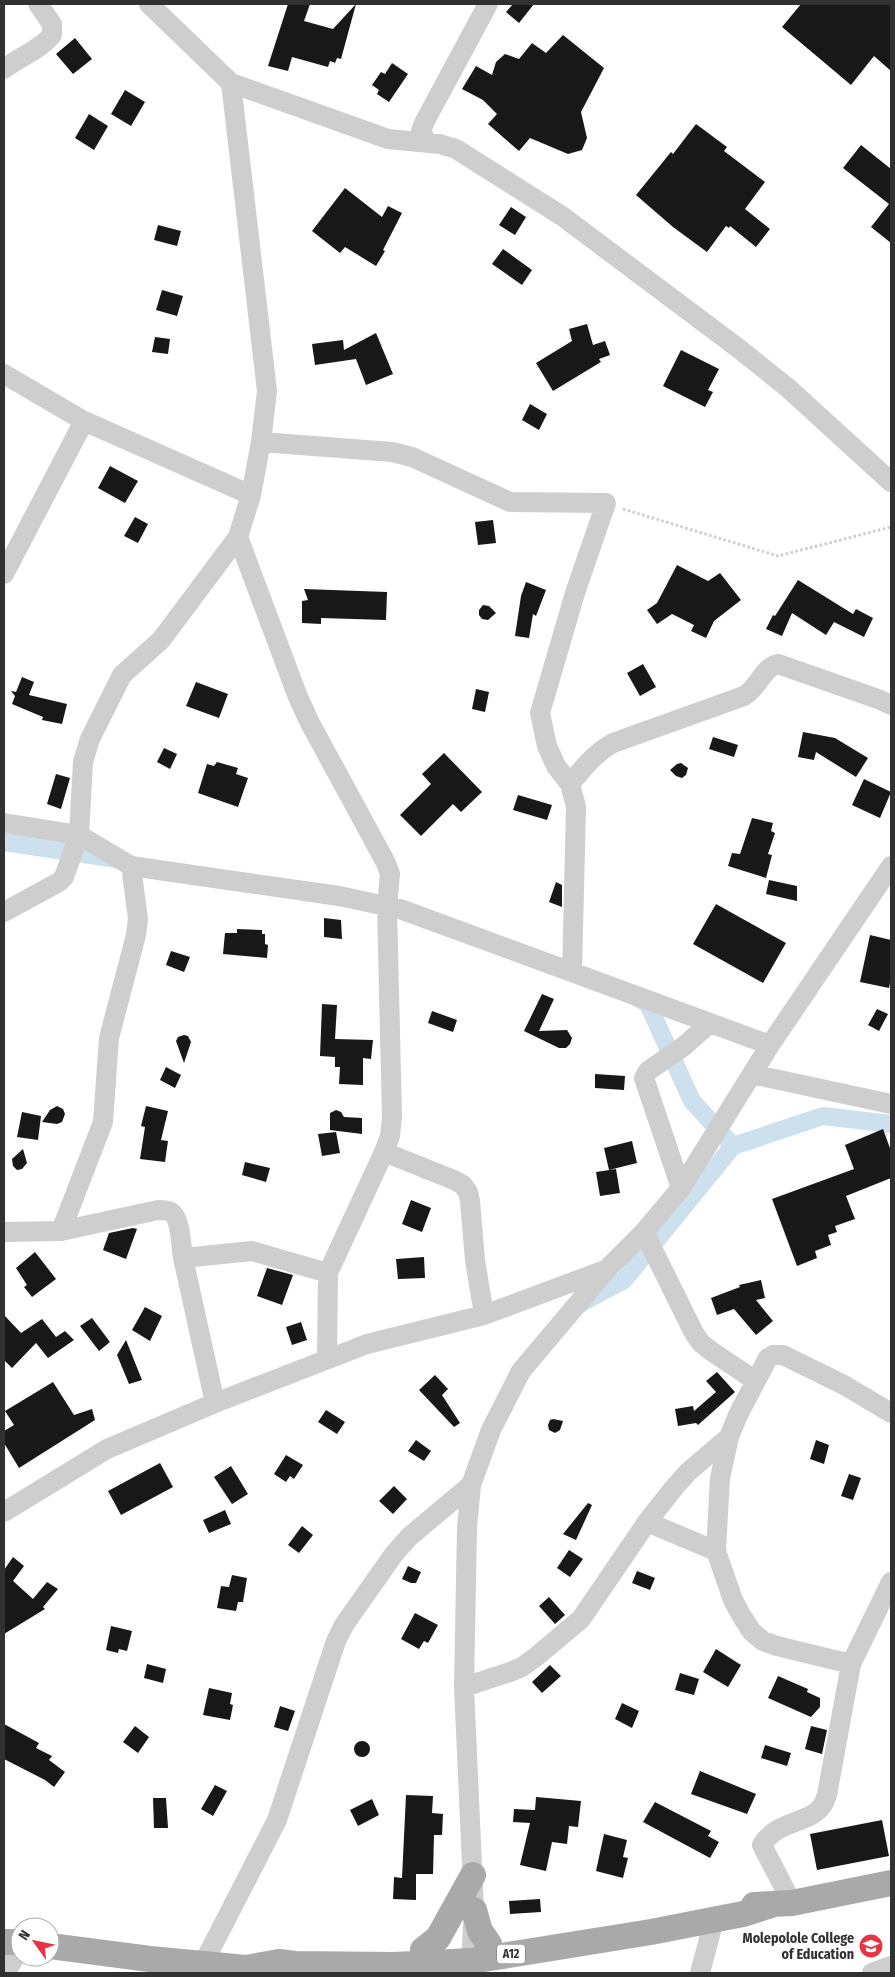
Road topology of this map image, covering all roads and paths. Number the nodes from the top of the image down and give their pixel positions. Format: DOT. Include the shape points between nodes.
graph roads {
  1 [pos="38,4"];
  2 [pos="149,4"];
  3 [pos="488,4"];
  4 [pos="4,69"];
  5 [pos="231,83"];
  6 [pos="426,141"];
  7 [pos="4,374"];
  8 [pos="84,421"];
  9 [pos="261,442"];
  10 [pos="891,482"];
  11 [pos="251,495"];
  12 [pos="606,504"];
  13 [pos="891,527"];
  14 [pos="238,537"];
  15 [pos="4,574"];
  16 [pos="891,705"];
  17 [pos="570,784"];
  18 [pos="4,823"];
  19 [pos="79,835"];
  20 [pos="131,866"];
  21 [pos="891,866"];
  22 [pos="388,907"];
  23 [pos="4,912"];
  24 [pos="572,972"];
  25 [pos="710,1023"];
  26 [pos="770,1045"];
  27 [pos="752,1074"];
  28 [pos="891,1104"];
  29 [pos="384,1152"];
  30 [pos="681,1188"];
  31 [pos="60,1231"];
  32 [pos="4,1232"];
  33 [pos="644,1232"];
  34 [pos="183,1258"];
  35 [pos="607,1269"];
  36 [pos="328,1272"];
  37 [pos="484,1315"];
  38 [pos="327,1359"];
  39 [pos="756,1381"];
  40 [pos="215,1403"];
  41 [pos="891,1414"];
  42 [pos="729,1436"];
  43 [pos="471,1485"];
  44 [pos="4,1512"];
  45 [pos="647,1522"];
  46 [pos="716,1551"];
  47 [pos="891,1582"];
  48 [pos="850,1664"];
  49 [pos="464,1687"];
  50 [pos="473,1875"];
  51 [pos="891,1883"];
  52 [pos="782,1904"];
  53 [pos="474,1910"];
  54 [pos="714,1920"];
  55 [pos="60,1948"];
  56 [pos="423,1950"];
  57 [pos="474,1956"];
  58 [pos="203,1964"];
  59 [pos="150,1966"];
  60 [pos="891,1966"];
  61 [pos="246,1968"];
  62 [pos="700,1973"];
  63 [pos="872,1973"];
  1 -- 4 [label="street" via="52,24 52,35 39,48"];
  2 -- 5 [label="street"];
  3 -- 6 [label="street" via="425,121 421,131"];
  5 -- 6 [label="street" via="388,139"];
  5 -- 9 [label="street" via="268,391"];
  6 -- 10 [label="street" via="456,149 562,216 788,388"];
  7 -- 8 [label="street"];
  8 -- 11 [label="street"];
  8 -- 15 [label="street"];
  9 -- 11 [label="street"];
  9 -- 12 [label="street" via="392,452 412,457 510,502"];
  11 -- 14 [label="street"];
  12 -- 13 [label="path" via="778,556"];
  12 -- 17 [label="street" via="574,593 540,713 547,746 556,766"];
  14 -- 19 [label="street" via="161,640 122,675 90,739 83,762"];
  14 -- 22 [label="street" via="298,697 386,863 390,874"];
  16 -- 17 [label="street" via="774,664 756,687 744,696 612,743 594,756"];
  17 -- 24 [label="street" via="576,807"];
  18 -- 19 [label="street"];
  19 -- 20 [label="street"];
  19 -- 23 [label="street" via="64,877"];
  20 -- 22 [label="street" via="339,896"];
  20 -- 31 [label="street" via="138,919 109,1038 102,1122"];
  21 -- 26 [label="street"];
  22 -- 24 [label="street"];
  22 -- 29 [label="street" via="392,1117"];
  24 -- 25 [label="street"];
  25 -- 26 [label="street"];
  25 -- 30 [label="street" via="684,1046 648,1070 644,1078"];
  26 -- 27 [label="street"];
  27 -- 28 [label="street"];
  27 -- 30 [label="street"];
  29 -- 36 [label="street"];
  29 -- 37 [label="street" via="454,1180 468,1192"];
  30 -- 33 [label="street"];
  31 -- 32 [label="street"];
  31 -- 34 [label="street" via="158,1210 167,1211 177,1219"];
  33 -- 35 [label="street"];
  33 -- 39 [label="street" via="701,1344"];
  34 -- 36 [label="street" via="252,1251"];
  34 -- 40 [label="street"];
  35 -- 37 [label="street"];
  35 -- 43 [label="street" via="522,1370 491,1430"];
  36 -- 38 [label="street"];
  37 -- 38 [label="street" via="367,1344"];
  38 -- 40 [label="street"];
  39 -- 41 [label="street" via="768,1358 777,1353 844,1385"];
  39 -- 42 [label="street"];
  40 -- 44 [label="street" via="107,1449"];
  42 -- 45 [label="street" via="688,1472"];
  42 -- 46 [label="street" via="720,1478"];
  43 -- 49 [label="street" via="467,1528"];
  43 -- 58 [label="street" via="394,1554 344,1625 277,1820"];
  45 -- 46 [label="street"];
  45 -- 49 [label="street" via="581,1619 522,1667"];
  46 -- 48 [label="street" via="740,1615 752,1632 777,1646"];
  47 -- 48 [label="street"];
  48 -- 52 [label="street" via="827,1795 822,1806 767,1836 762,1845"];
  49 -- 50 [label="street"];
  50 -- 53 [label="street"];
  50 -- 56 [label="main road" via="438,1938"];
  51 -- 52 [label="main road, A12"];
  52 -- 54 [label="main road, A12"];
  52 -- 57 [label="main road, A12" via="707,1910"];
  53 -- 57 [label="main road" via="480,1931"];
  54 -- 57 [label="main road, A12"];
  54 -- 62 [label="street"];
  55 -- 59 [label="main road, A12"];
  56 -- 57 [label="main road, A12"];
  56 -- 61 [label="main road, A12" via="281,1950"];
  57 -- 61 [label="main road, A12" via="394,1965 279,1962"];
  58 -- 59 [label="main road, A12"];
  58 -- 61 [label="main road, A12"];
  60 -- 63 [label="street"];
}
